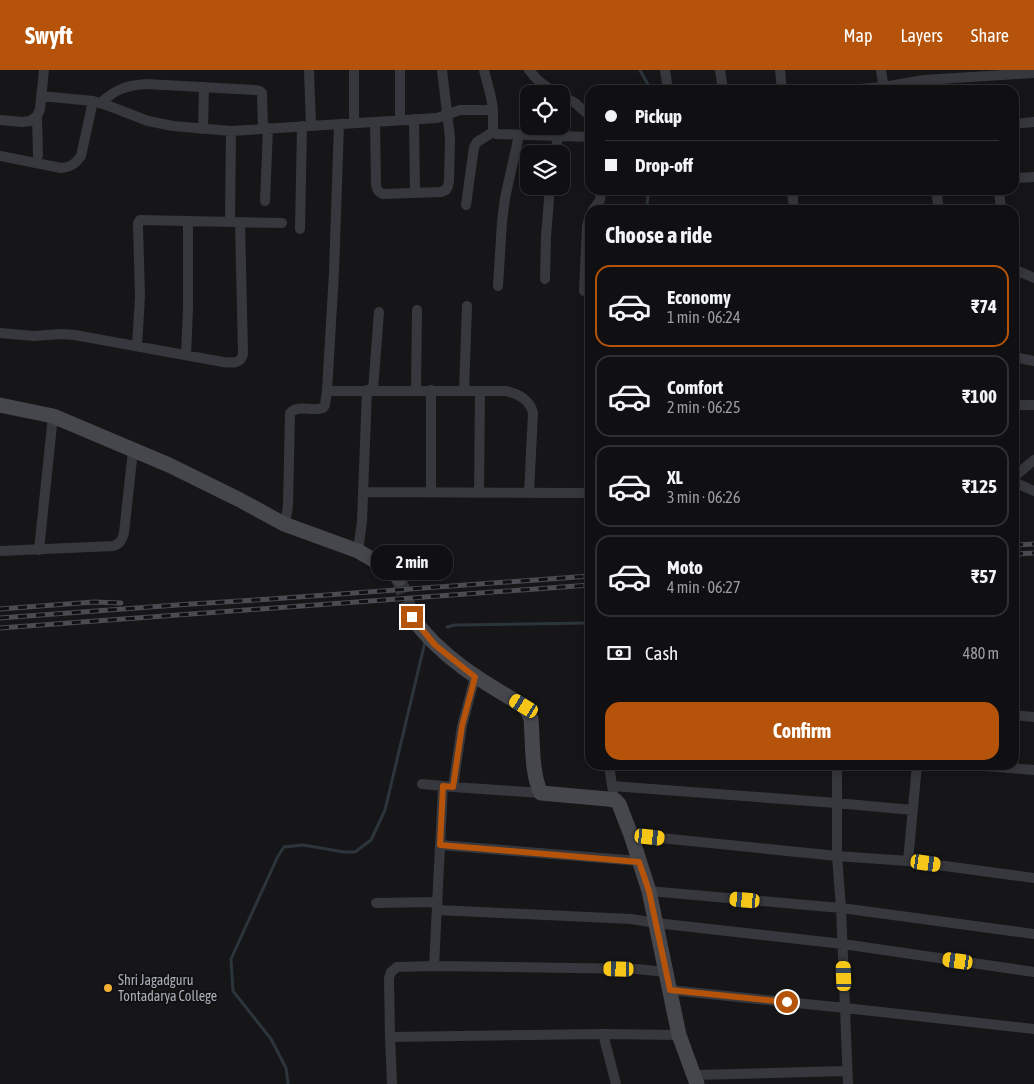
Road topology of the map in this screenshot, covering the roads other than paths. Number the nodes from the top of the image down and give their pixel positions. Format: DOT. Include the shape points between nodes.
graph roads {
  1 [pos="44,70"];
  2 [pos="309,70"];
  3 [pos="354,70"];
  4 [pos="400,70"];
  5 [pos="442,70"];
  6 [pos="484,70"];
  7 [pos="528,70"];
  8 [pos="665,70"];
  9 [pos="720,70"];
  10 [pos="780,70"];
  11 [pos="881,70"];
  12 [pos="1034,74"];
  13 [pos="543,85"];
  14 [pos="667,85"];
  15 [pos="722,85"];
  16 [pos="782,85"];
  17 [pos="884,85"];
  18 [pos="899,85"];
  19 [pos="204,87"];
  20 [pos="41,96"];
  21 [pos="570,101"];
  22 [pos="96,102"];
  23 [pos="492,110"];
  24 [pos="585,112"];
  25 [pos="446,115"];
  26 [pos="37,116"];
  27 [pos="414,119"];
  28 [pos="0,120"];
  29 [pos="400,120"];
  30 [pos="375,122"];
  31 [pos="1034,122"];
  32 [pos="354,123"];
  33 [pos="339,124"];
  34 [pos="1019,124"];
  35 [pos="306,126"];
  36 [pos="203,129"];
  37 [pos="265,129"];
  38 [pos="230,131"];
  39 [pos="493,132"];
  40 [pos="520,135"];
  41 [pos="558,136"];
  42 [pos="585,137"];
  43 [pos="556,145"];
  44 [pos="0,156"];
  45 [pos="38,156"];
  46 [pos="1034,177"];
  47 [pos="1019,178"];
  48 [pos="415,193"];
  49 [pos="549,195"];
  50 [pos="265,201"];
  51 [pos="466,205"];
  52 [pos="188,221"];
  53 [pos="235,222"];
  54 [pos="282,223"];
  55 [pos="300,229"];
  56 [pos="585,269"];
  57 [pos="1019,272"];
  58 [pos="1034,278"];
  59 [pos="545,279"];
  60 [pos="498,286"];
  61 [pos="584,291"];
  62 [pos="466,306"];
  63 [pos="417,310"];
  64 [pos="379,312"];
  65 [pos="0,333"];
  66 [pos="137,346"];
  67 [pos="186,355"];
  68 [pos="1019,358"];
  69 [pos="1034,361"];
  70 [pos="370,390"];
  71 [pos="416,390"];
  72 [pos="431,390"];
  73 [pos="327,391"];
  74 [pos="464,391"];
  75 [pos="480,391"];
  76 [pos="0,405"];
  77 [pos="1019,405"];
  78 [pos="1034,405"];
  79 [pos="52,416"];
  80 [pos="133,450"];
  81 [pos="1034,460"];
  82 [pos="1019,473"];
  83 [pos="1019,484"];
  84 [pos="1034,491"];
  85 [pos="363,492"];
  86 [pos="431,492"];
  87 [pos="479,492"];
  88 [pos="529,493"];
  89 [pos="585,494"];
  90 [pos="284,524"];
  91 [pos="39,550"];
  92 [pos="0,551"];
  93 [pos="358,551"];
  94 [pos="400,579"];
  95 [pos="412,617"];
  96 [pos="475,677"];
  97 [pos="1019,716"];
  98 [pos="1034,717"];
  99 [pos="1019,769"];
  100 [pos="610,770"];
  101 [pos="836,770"];
  102 [pos="917,770"];
  103 [pos="1034,770"];
  104 [pos="422,784"];
  105 [pos="448,786"];
  106 [pos="541,793"];
  107 [pos="613,793"];
  108 [pos="836,803"];
  109 [pos="913,810"];
  110 [pos="632,835"];
  111 [pos="440,845"];
  112 [pos="837,856"];
  113 [pos="908,861"];
  114 [pos="639,862"];
  115 [pos="1034,878"];
  116 [pos="649,891"];
  117 [pos="376,903"];
  118 [pos="437,906"];
  119 [pos="841,908"];
  120 [pos="656,923"];
  121 [pos="1034,934"];
  122 [pos="843,944"];
  123 [pos="434,966"];
  124 [pos="666,972"];
  125 [pos="1034,972"];
  126 [pos="670,990"];
  127 [pos="845,1008"];
  128 [pos="1034,1029"];
  129 [pos="603,1034"];
  130 [pos="679,1036"];
  131 [pos="390,1037"];
  132 [pos="848,1071"];
  133 [pos="696,1079"];
  134 [pos="392,1084"];
  135 [pos="616,1084"];
  136 [pos="848,1084"];
  1 -- 20 [label="street"];
  2 -- 35 [label="street"];
  3 -- 32 [label="street"];
  4 -- 29 [label="street"];
  5 -- 25 [label="street"];
  6 -- 23 [label="street"];
  7 -- 13 [label="street"];
  8 -- 14 [label="street"];
  9 -- 15 [label="street"];
  10 -- 16 [label="street"];
  11 -- 17 [label="street"];
  12 -- 18 [label="street" via="924,80"];
  19 -- 22 [label="street" via="132,85"];
  19 -- 36 [label="street"];
  19 -- 37 [label="street" via="260,91"];
  20 -- 22 [label="street"];
  20 -- 26 [label="street"];
  21 -- 24 [label="street"];
  22 -- 36 [label="street" via="148,120"];
  22 -- 44 [label="street" via="76,164 61,168"];
  23 -- 25 [label="street" via="460,110"];
  23 -- 39 [label="street"];
  25 -- 27 [label="street"];
  25 -- 48 [label="street" via="450,138 448,186 442,192"];
  26 -- 28 [label="street" via="22,122"];
  26 -- 45 [label="street"];
  27 -- 29 [label="street"];
  27 -- 48 [label="street"];
  29 -- 30 [label="street"];
  30 -- 32 [label="street"];
  30 -- 48 [label="street" via="376,189 383,194"];
  31 -- 34 [label="street"];
  32 -- 33 [label="street"];
  33 -- 35 [label="street"];
  33 -- 73 [label="street"];
  35 -- 37 [label="street"];
  35 -- 55 [label="street"];
  36 -- 38 [label="street"];
  37 -- 38 [label="street"];
  37 -- 50 [label="street"];
  38 -- 53 [label="street"];
  39 -- 40 [label="street"];
  39 -- 51 [label="street" via="474,146"];
  40 -- 41 [label="street"];
  40 -- 60 [label="street" via="505,198"];
  41 -- 42 [label="street"];
  41 -- 43 [label="street"];
  46 -- 47 [label="street"];
  49 -- 59 [label="street"];
  52 -- 53 [label="street"];
  52 -- 66 [label="street" via="140,220 138,223 140,296"];
  52 -- 67 [label="street"];
  53 -- 54 [label="street"];
  53 -- 67 [label="street" via="242,358 234,363"];
  56 -- 61 [label="street"];
  57 -- 58 [label="street"];
  62 -- 74 [label="street"];
  63 -- 71 [label="street"];
  64 -- 70 [label="street"];
  65 -- 66 [label="street" via="61,334"];
  66 -- 67 [label="street"];
  68 -- 69 [label="street"];
  70 -- 71 [label="street"];
  70 -- 73 [label="street"];
  70 -- 85 [label="street"];
  71 -- 72 [label="street"];
  72 -- 74 [label="street"];
  72 -- 86 [label="street"];
  73 -- 90 [label="street" via="323,408 297,408 290,413 288,504"];
  74 -- 75 [label="street"];
  75 -- 87 [label="street"];
  75 -- 88 [label="street" via="518,394 532,407"];
  76 -- 79 [label="street"];
  77 -- 78 [label="street"];
  79 -- 80 [label="street"];
  79 -- 91 [label="street"];
  80 -- 90 [label="street"];
  80 -- 91 [label="street" via="124,533 119,544"];
  81 -- 82 [label="street"];
  83 -- 84 [label="street"];
  85 -- 86 [label="street"];
  85 -- 93 [label="street"];
  86 -- 87 [label="street"];
  87 -- 88 [label="street"];
  88 -- 89 [label="street"];
  90 -- 93 [label="street"];
  91 -- 92 [label="street"];
  93 -- 94 [label="street"];
  95 -- 96 [label="street" via="435,645"];
  96 -- 105 [label="street"];
  96 -- 106 [label="street" via="524,706 528,712 535,776"];
  97 -- 98 [label="street"];
  99 -- 103 [label="street"];
  100 -- 107 [label="street"];
  101 -- 108 [label="street"];
  102 -- 109 [label="street"];
  104 -- 105 [label="street"];
  105 -- 106 [label="street"];
  105 -- 111 [label="street"];
  106 -- 107 [label="street"];
  107 -- 108 [label="street"];
  107 -- 110 [label="street"];
  108 -- 109 [label="street"];
  108 -- 112 [label="street"];
  109 -- 113 [label="street"];
  110 -- 112 [label="street"];
  110 -- 114 [label="street"];
  111 -- 114 [label="street"];
  111 -- 118 [label="street"];
  112 -- 113 [label="street"];
  112 -- 119 [label="street"];
  113 -- 115 [label="street"];
  114 -- 116 [label="street"];
  116 -- 119 [label="street"];
  116 -- 120 [label="street"];
  117 -- 118 [label="street"];
  118 -- 120 [label="street" via="631,918"];
  118 -- 123 [label="street"];
  119 -- 121 [label="street"];
  119 -- 122 [label="street"];
  120 -- 122 [label="street"];
  120 -- 124 [label="street"];
  122 -- 125 [label="street"];
  122 -- 127 [label="street"];
  123 -- 124 [label="street"];
  123 -- 131 [label="street" via="397,967 391,972"];
  124 -- 126 [label="street"];
  126 -- 127 [label="street"];
  126 -- 130 [label="street"];
  127 -- 128 [label="street"];
  127 -- 132 [label="street"];
  129 -- 130 [label="street"];
  129 -- 131 [label="street"];
  129 -- 135 [label="street"];
  130 -- 133 [label="street"];
  131 -- 134 [label="street"];
  132 -- 133 [label="street"];
  132 -- 136 [label="street"];
}
